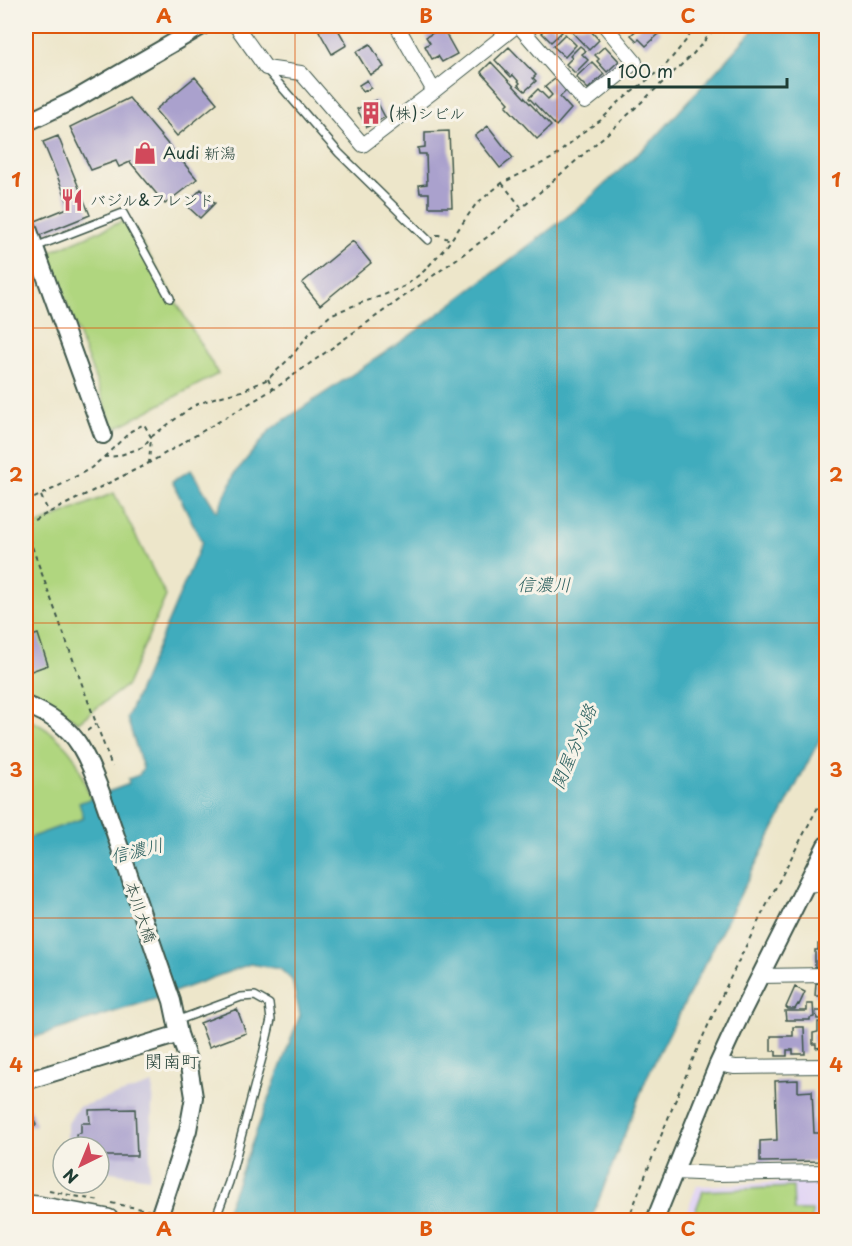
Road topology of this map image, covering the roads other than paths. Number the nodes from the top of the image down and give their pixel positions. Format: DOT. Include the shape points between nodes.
graph roads {
  1 [pos="202,26"];
  2 [pos="236,26"];
  3 [pos="397,26"];
  4 [pos="517,26"];
  5 [pos="605,26"];
  6 [pos="266,68"];
  7 [pos="434,91"];
  8 [pos="26,123"];
  9 [pos="26,223"];
  10 [pos="428,240"];
  11 [pos="35,247"];
  12 [pos="170,298"];
  13 [pos="103,435"];
  14 [pos="26,705"];
  15 [pos="826,845"];
  16 [pos="826,883"];
  17 [pos="806,885"];
  18 [pos="826,975"];
  19 [pos="760,976"];
  20 [pos="177,1027"];
  21 [pos="718,1064"];
  22 [pos="826,1066"];
  23 [pos="26,1081"];
  24 [pos="674,1172"];
  25 [pos="826,1172"];
  26 [pos="26,1206"];
  27 [pos="153,1215"];
  28 [pos="108,1221"];
  29 [pos="215,1221"];
  30 [pos="655,1221"];
  1 -- 8 [label="street" via="74,100"];
  2 -- 6 [label="street"];
  3 -- 7 [label="street"];
  4 -- 5 [label="street" via="585,102 635,62"];
  4 -- 7 [label="street"];
  6 -- 7 [label="street" via="301,73 363,145"];
  6 -- 10 [label="lane" via="339,153"];
  9 -- 11 [label="street"];
  11 -- 12 [label="lane" via="123,213"];
  11 -- 13 [label="street"];
  14 -- 20 [label="street, 本川大橋" via="55,719 69,732 100,789 172,1001"];
  15 -- 17 [label="street"];
  16 -- 17 [label="street"];
  17 -- 19 [label="street"];
  18 -- 19 [label="street"];
  19 -- 21 [label="street"];
  20 -- 23 [label="street"];
  20 -- 27 [label="street, 本川大橋" via="194,1097 188,1130"];
  20 -- 29 [label="lane" via="241,997 255,996 269,1004 271,1020 263,1053"];
  21 -- 22 [label="street"];
  21 -- 24 [label="street"];
  24 -- 25 [label="street"];
  24 -- 30 [label="street"];
  26 -- 28 [label="main road"];
}
